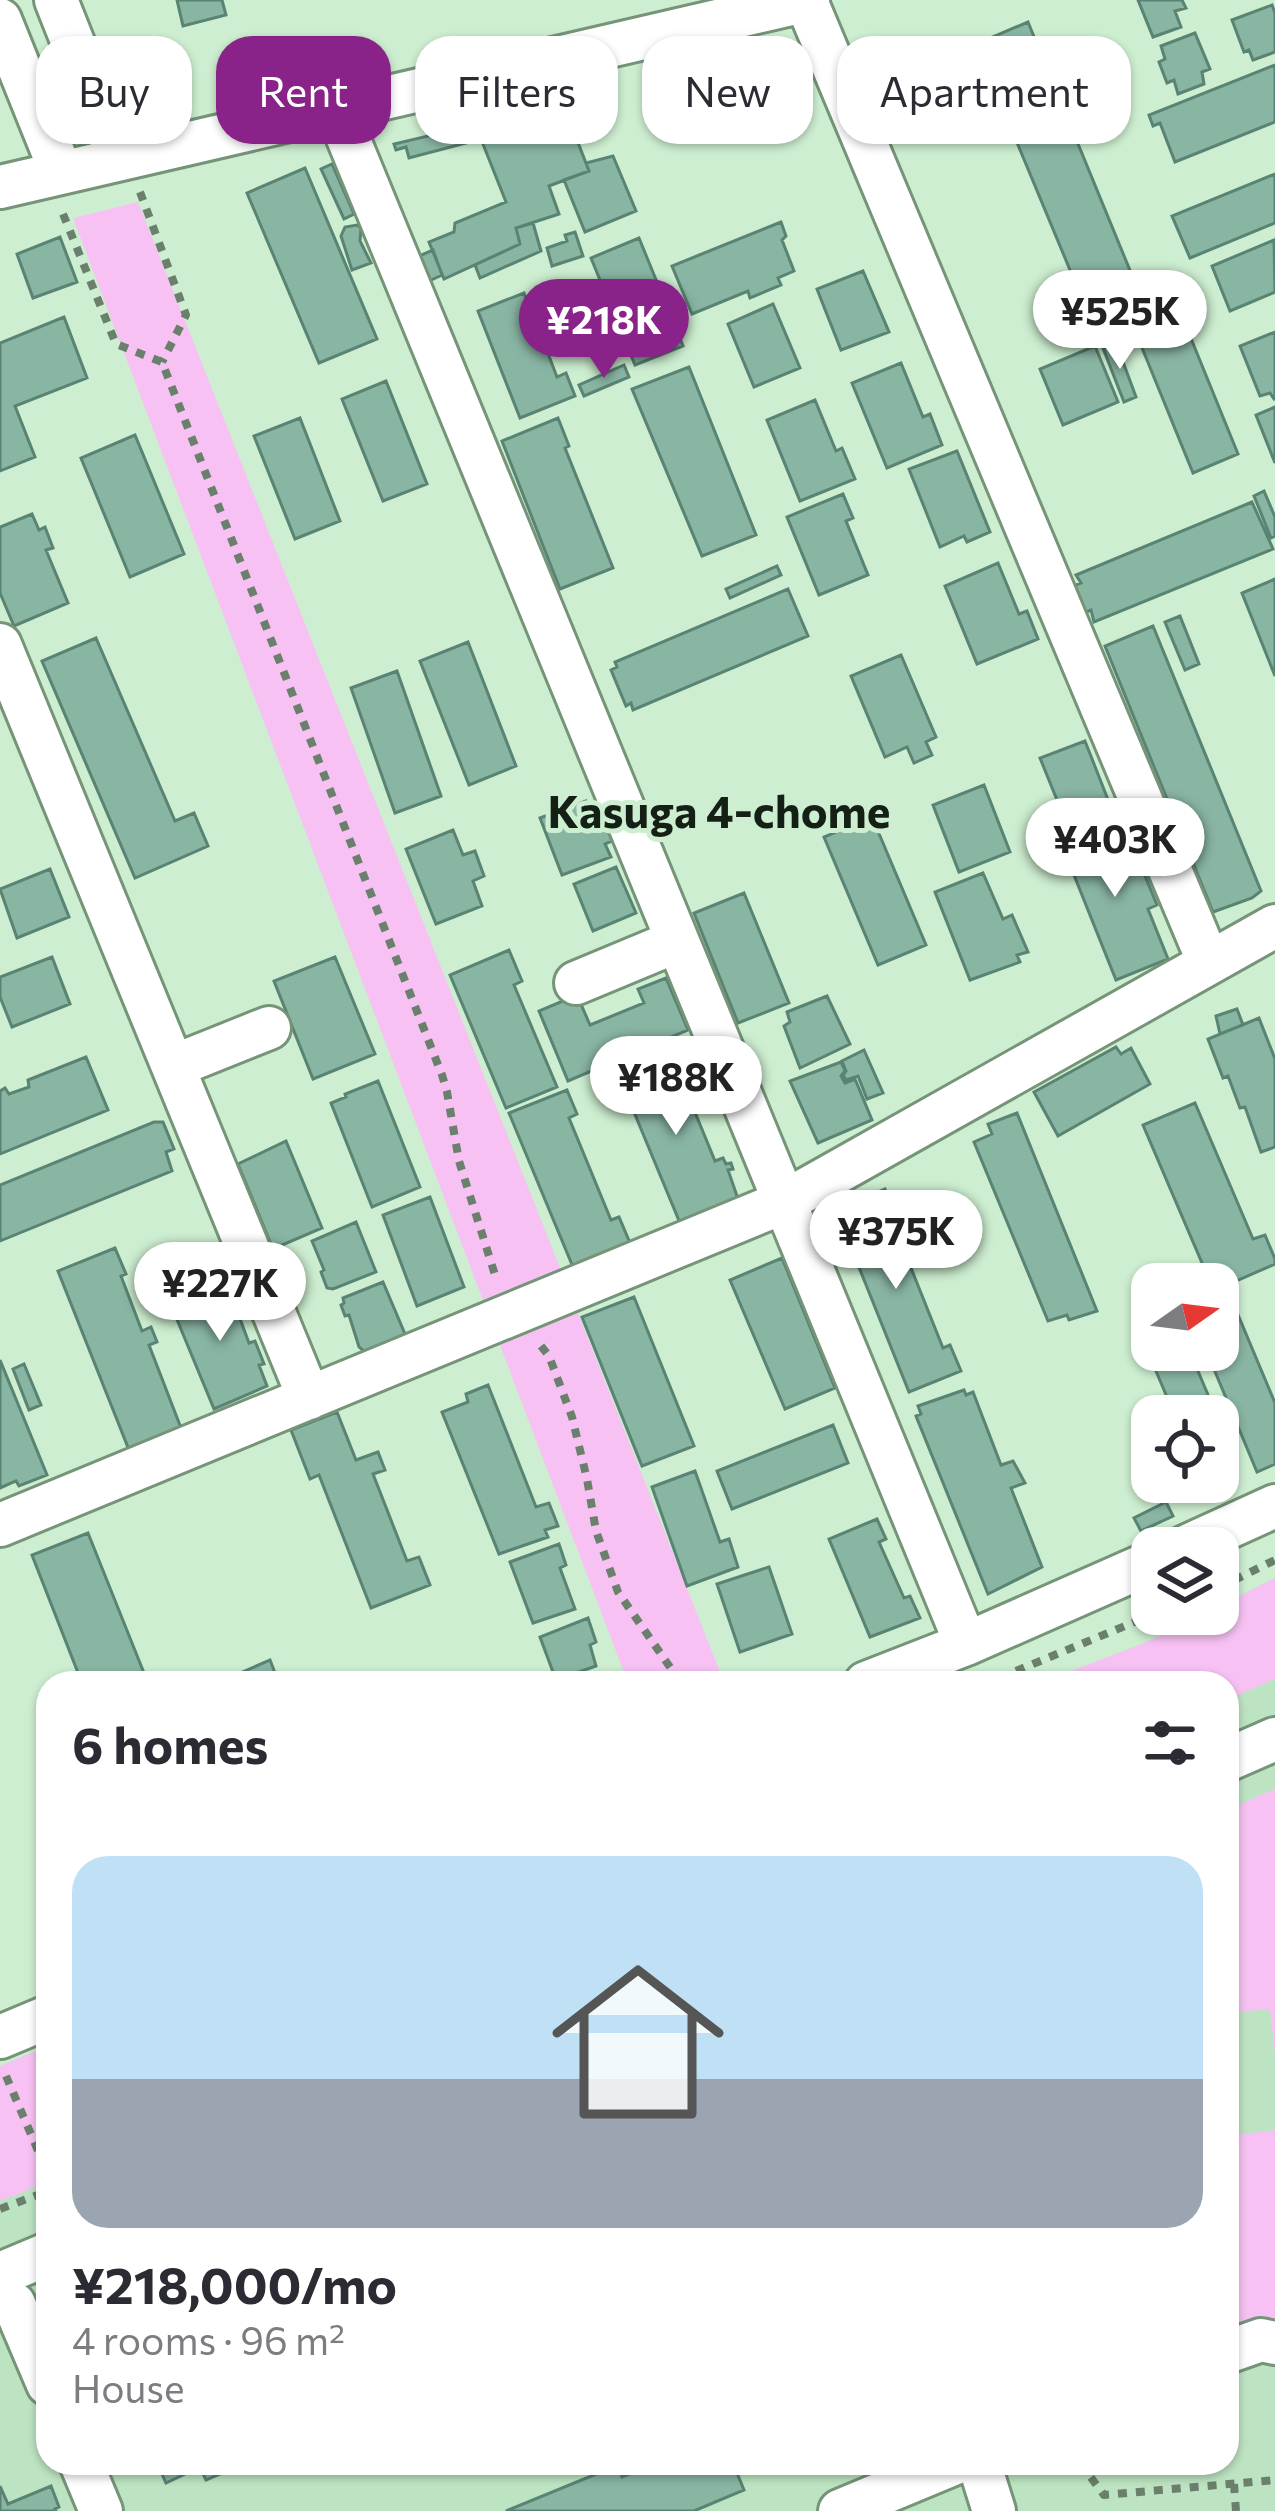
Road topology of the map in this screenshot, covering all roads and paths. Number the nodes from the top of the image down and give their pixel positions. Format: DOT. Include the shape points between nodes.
graph roads {
  1 [pos="56,0"];
  2 [pos="807,0"];
  3 [pos="0,20"];
  4 [pos="391,96"];
  5 [pos="224,144"];
  6 [pos="350,144"];
  7 [pos="129,174"];
  8 [pos="0,187"];
  9 [pos="61,190"];
  10 [pos="162,362"];
  11 [pos="0,645"];
  12 [pos="1275,926"];
  13 [pos="677,941"];
  14 [pos="1209,963"];
  15 [pos="576,983"];
  16 [pos="269,1028"];
  17 [pos="174,1066"];
  18 [pos="784,1202"];
  19 [pos="516,1314"];
  20 [pos="309,1398"];
  21 [pos="1275,1506"];
  22 [pos="0,1526"];
  23 [pos="1229,1527"];
  24 [pos="1275,1560"];
  25 [pos="1131,1571"];
  26 [pos="1239,1578"];
  27 [pos="1131,1623"];
  28 [pos="966,1644"];
  29 [pos="673,1671"];
  30 [pos="897,1671"];
  31 [pos="1015,1671"];
  32 [pos="1275,1739"];
  33 [pos="1239,1755"];
  34 [pos="36,2023"];
  35 [pos="2,2036"];
  36 [pos="36,2138"];
  37 [pos="36,2196"];
  38 [pos="1,2214"];
  39 [pos="36,2264"];
  40 [pos="7,2289"];
  41 [pos="1275,2343"];
  42 [pos="1239,2348"];
  43 [pos="36,2356"];
  44 [pos="86,2475"];
  45 [pos="926,2475"];
  46 [pos="983,2475"];
  47 [pos="1089,2475"];
  48 [pos="1275,2480"];
  49 [pos="1234,2484"];
  50 [pos="101,2511"];
  51 [pos="840,2511"];
  52 [pos="994,2511"];
  53 [pos="1236,2511"];
  1 -- 7 [label="street"];
  2 -- 4 [label="street"];
  2 -- 14 [label="street"];
  3 -- 9 [label="street"];
  5 -- 7 [label="street"];
  6 -- 13 [label="street"];
  7 -- 9 [label="street"];
  7 -- 10 [label="path" via="186,315"];
  8 -- 9 [label="street"];
  9 -- 10 [label="path" via="116,344"];
  10 -- 19 [label="path" via="442,1075 492,1270"];
  11 -- 17 [label="street"];
  12 -- 14 [label="street"];
  13 -- 15 [label="street"];
  13 -- 18 [label="street"];
  14 -- 18 [label="street"];
  16 -- 17 [label="street"];
  17 -- 20 [label="street"];
  18 -- 19 [label="street"];
  18 -- 28 [label="street"];
  19 -- 20 [label="street"];
  19 -- 29 [label="path" via="548,1356 572,1417 618,1592"];
  20 -- 22 [label="street"];
  21 -- 23 [label="street"];
  24 -- 26 [label="path"];
  25 -- 28 [label="street"];
  27 -- 31 [label="path"];
  28 -- 30 [label="street"];
  32 -- 33 [label="street"];
  34 -- 35 [label="street"];
  35 -- 36 [label="path"];
  37 -- 38 [label="path"];
  39 -- 40 [label="street"];
  40 -- 43 [label="street"];
  41 -- 42 [label="street"];
  44 -- 50 [label="street"];
  45 -- 51 [label="street"];
  46 -- 52 [label="street"];
  47 -- 49 [label="path" via="1104,2494"];
  48 -- 49 [label="path"];
  49 -- 53 [label="path"];
}
